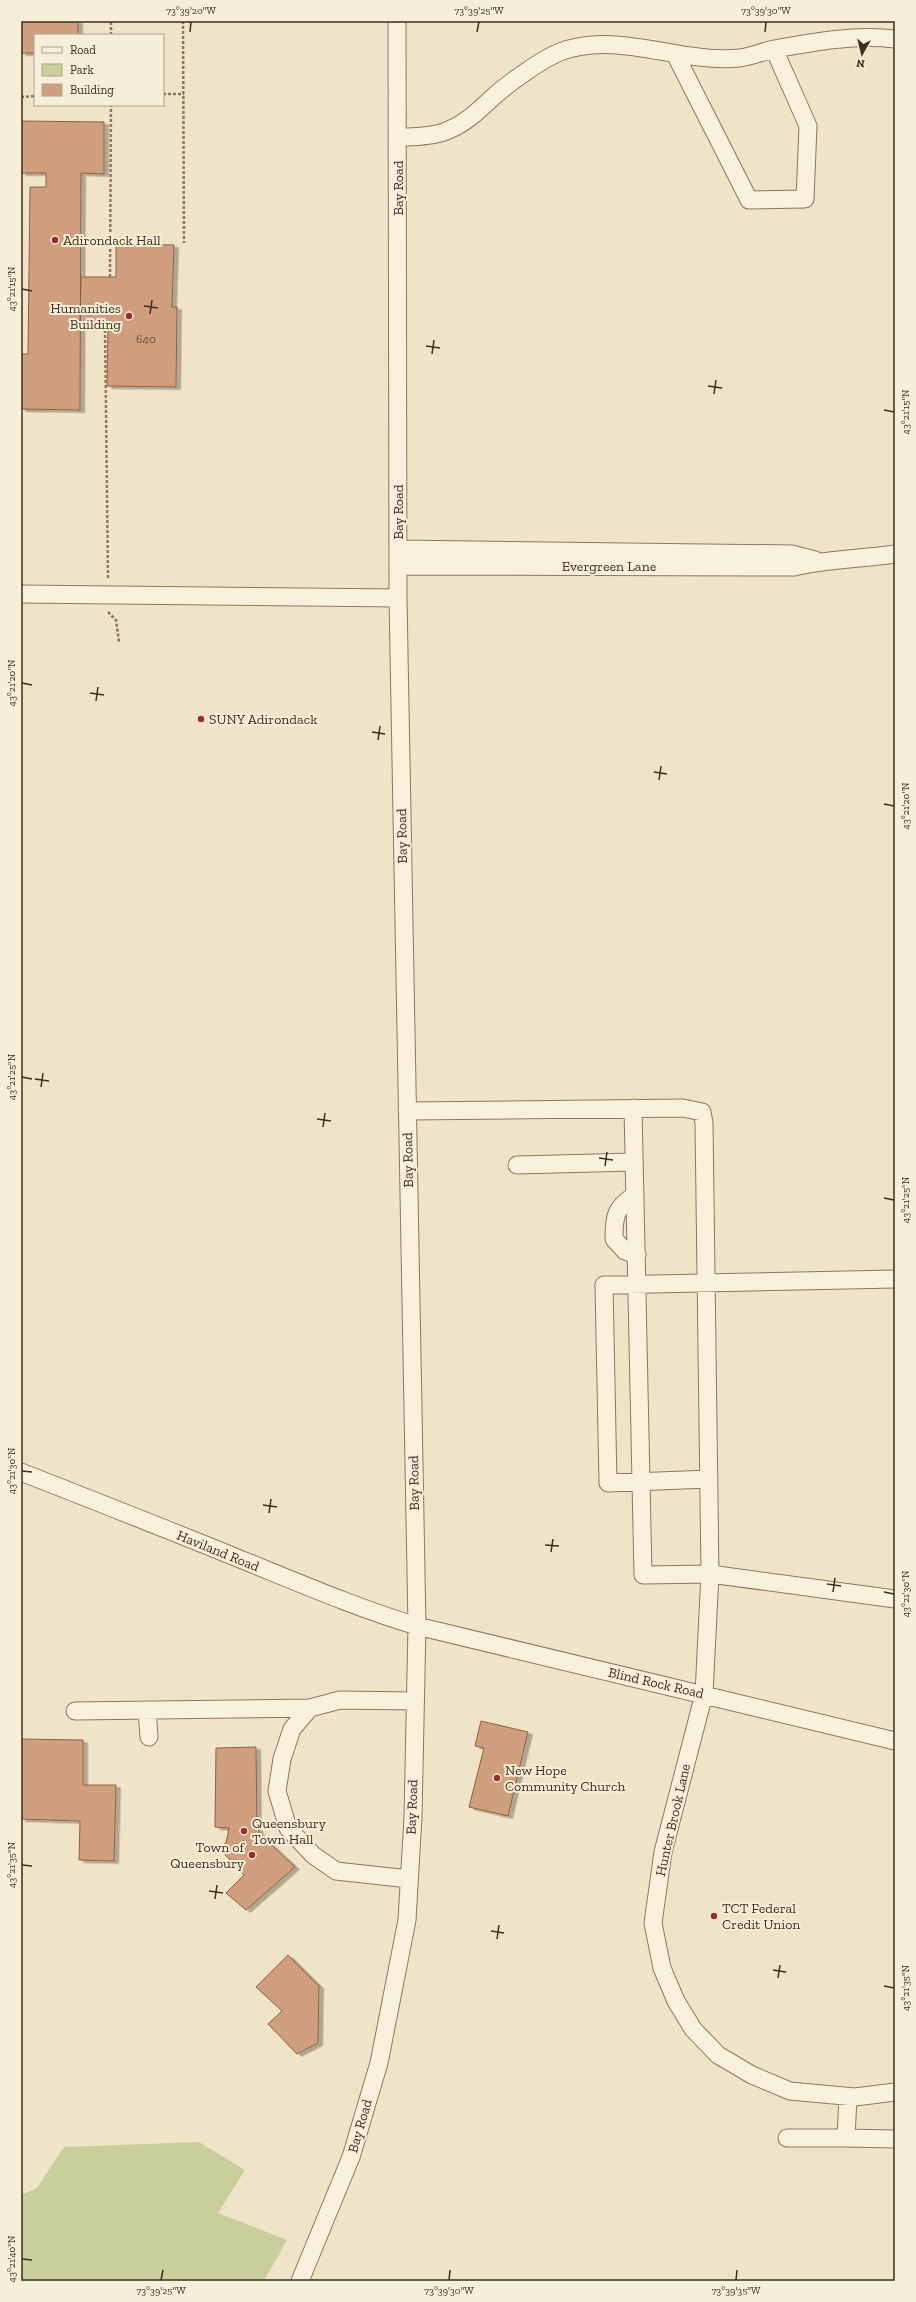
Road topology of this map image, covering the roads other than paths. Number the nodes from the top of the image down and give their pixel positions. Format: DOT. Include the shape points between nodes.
graph roads {
  1 [pos="397,21"];
  2 [pos="895,39"];
  3 [pos="774,49"];
  4 [pos="675,54"];
  5 [pos="398,138"];
  6 [pos="895,554"];
  7 [pos="398,558"];
  8 [pos="21,594"];
  9 [pos="398,598"];
  10 [pos="633,1108"];
  11 [pos="408,1111"];
  12 [pos="634,1162"];
  13 [pos="518,1165"];
  14 [pos="635,1195"];
  15 [pos="637,1255"];
  16 [pos="895,1279"];
  17 [pos="706,1283"];
  18 [pos="638,1284"];
  19 [pos="21,1472"];
  20 [pos="709,1479"];
  21 [pos="642,1482"];
  22 [pos="710,1574"];
  23 [pos="895,1599"];
  24 [pos="417,1626"];
  25 [pos="704,1694"];
  26 [pos="415,1701"];
  27 [pos="310,1708"];
  28 [pos="147,1710"];
  29 [pos="75,1711"];
  30 [pos="149,1737"];
  31 [pos="895,1741"];
  32 [pos="409,1878"];
  33 [pos="895,2092"];
  34 [pos="848,2097"];
  35 [pos="787,2138"];
  36 [pos="846,2138"];
  37 [pos="895,2138"];
  38 [pos="300,2281"];
  1 -- 5 [label="street, Bay Road"];
  2 -- 3 [label="street" via="848,38"];
  3 -- 4 [label="street" via="740,58 699,58"];
  3 -- 4 [label="street" via="808,126 805,199 748,200"];
  4 -- 5 [label="street" via="613,45 580,46 558,53 493,97 474,116 451,130"];
  5 -- 7 [label="street, Bay Road"];
  6 -- 7 [label="street, Evergreen Lane" via="819,561 792,554"];
  7 -- 9 [label="street, Bay Road"];
  8 -- 9 [label="street"];
  9 -- 11 [label="street, Bay Road"];
  10 -- 11 [label="street"];
  10 -- 12 [label="street"];
  10 -- 17 [label="street, Hunter Brook Lane" via="683,1108 702,1112"];
  11 -- 24 [label="street, Bay Road"];
  12 -- 13 [label="street"];
  12 -- 14 [label="street"];
  14 -- 15 [label="street"];
  14 -- 15 [label="street" via="624,1202 618,1210 614,1219 614,1239 625,1251"];
  15 -- 18 [label="street"];
  16 -- 17 [label="street"];
  17 -- 18 [label="street"];
  17 -- 20 [label="street, Hunter Brook Lane"];
  18 -- 21 [label="street"];
  18 -- 21 [label="street" via="604,1285 608,1483"];
  19 -- 24 [label="street, Haviland Road" via="322,1594"];
  20 -- 21 [label="street"];
  20 -- 22 [label="street, Hunter Brook Lane"];
  21 -- 22 [label="street" via="643,1575"];
  22 -- 23 [label="street"];
  22 -- 25 [label="street, Hunter Brook Lane"];
  24 -- 25 [label="street, Blind Rock Road"];
  24 -- 26 [label="street, Bay Road"];
  25 -- 31 [label="street, Blind Rock Road"];
  25 -- 34 [label="street, Hunter Brook Lane" via="663,1852 653,1923 662,1968 676,2001 693,2029 718,2056 752,2075 790,2091"];
  26 -- 27 [label="street" via="340,1700"];
  26 -- 32 [label="street, Bay Road"];
  27 -- 28 [label="street"];
  27 -- 32 [label="street" via="292,1729 282,1759 277,1791 288,1828 313,1855 336,1870"];
  28 -- 29 [label="street"];
  28 -- 30 [label="street"];
  32 -- 38 [label="street, Bay Road" via="407,1920 379,2063 351,2157"];
  33 -- 34 [label="street, Hunter Brook Lane"];
  34 -- 36 [label="street"];
  35 -- 36 [label="street"];
  36 -- 37 [label="street"];
}
